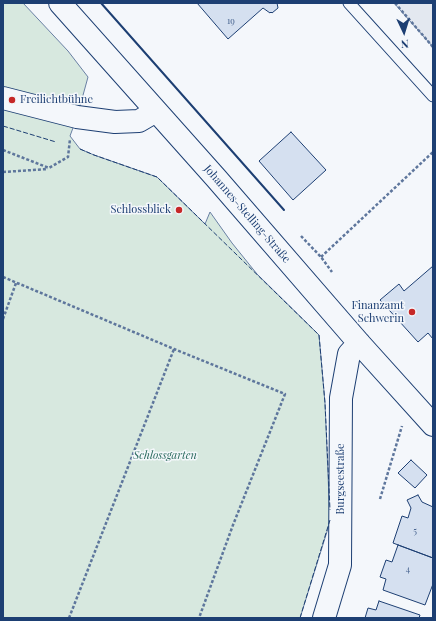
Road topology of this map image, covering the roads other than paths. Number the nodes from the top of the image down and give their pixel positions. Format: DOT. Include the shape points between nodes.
graph roads {
  1 [pos="60,3"];
  2 [pos="349,3"];
  3 [pos="433,96"];
  4 [pos="3,98"];
  5 [pos="156,111"];
  6 [pos="359,343"];
  7 [pos="433,425"];
  8 [pos="324,618"];
  1 -- 5 [label="street, Johannes-Stelling-Straße"];
  2 -- 3 [label="lane"];
  4 -- 5 [label="street" via="77,117 115,122 139,121"];
  5 -- 6 [label="street, Johannes-Stelling-Straße"];
  6 -- 7 [label="street, Johannes-Stelling-Straße"];
  6 -- 8 [label="street, Burgseestraße" via="349,354 341,398 340,565"];
}
